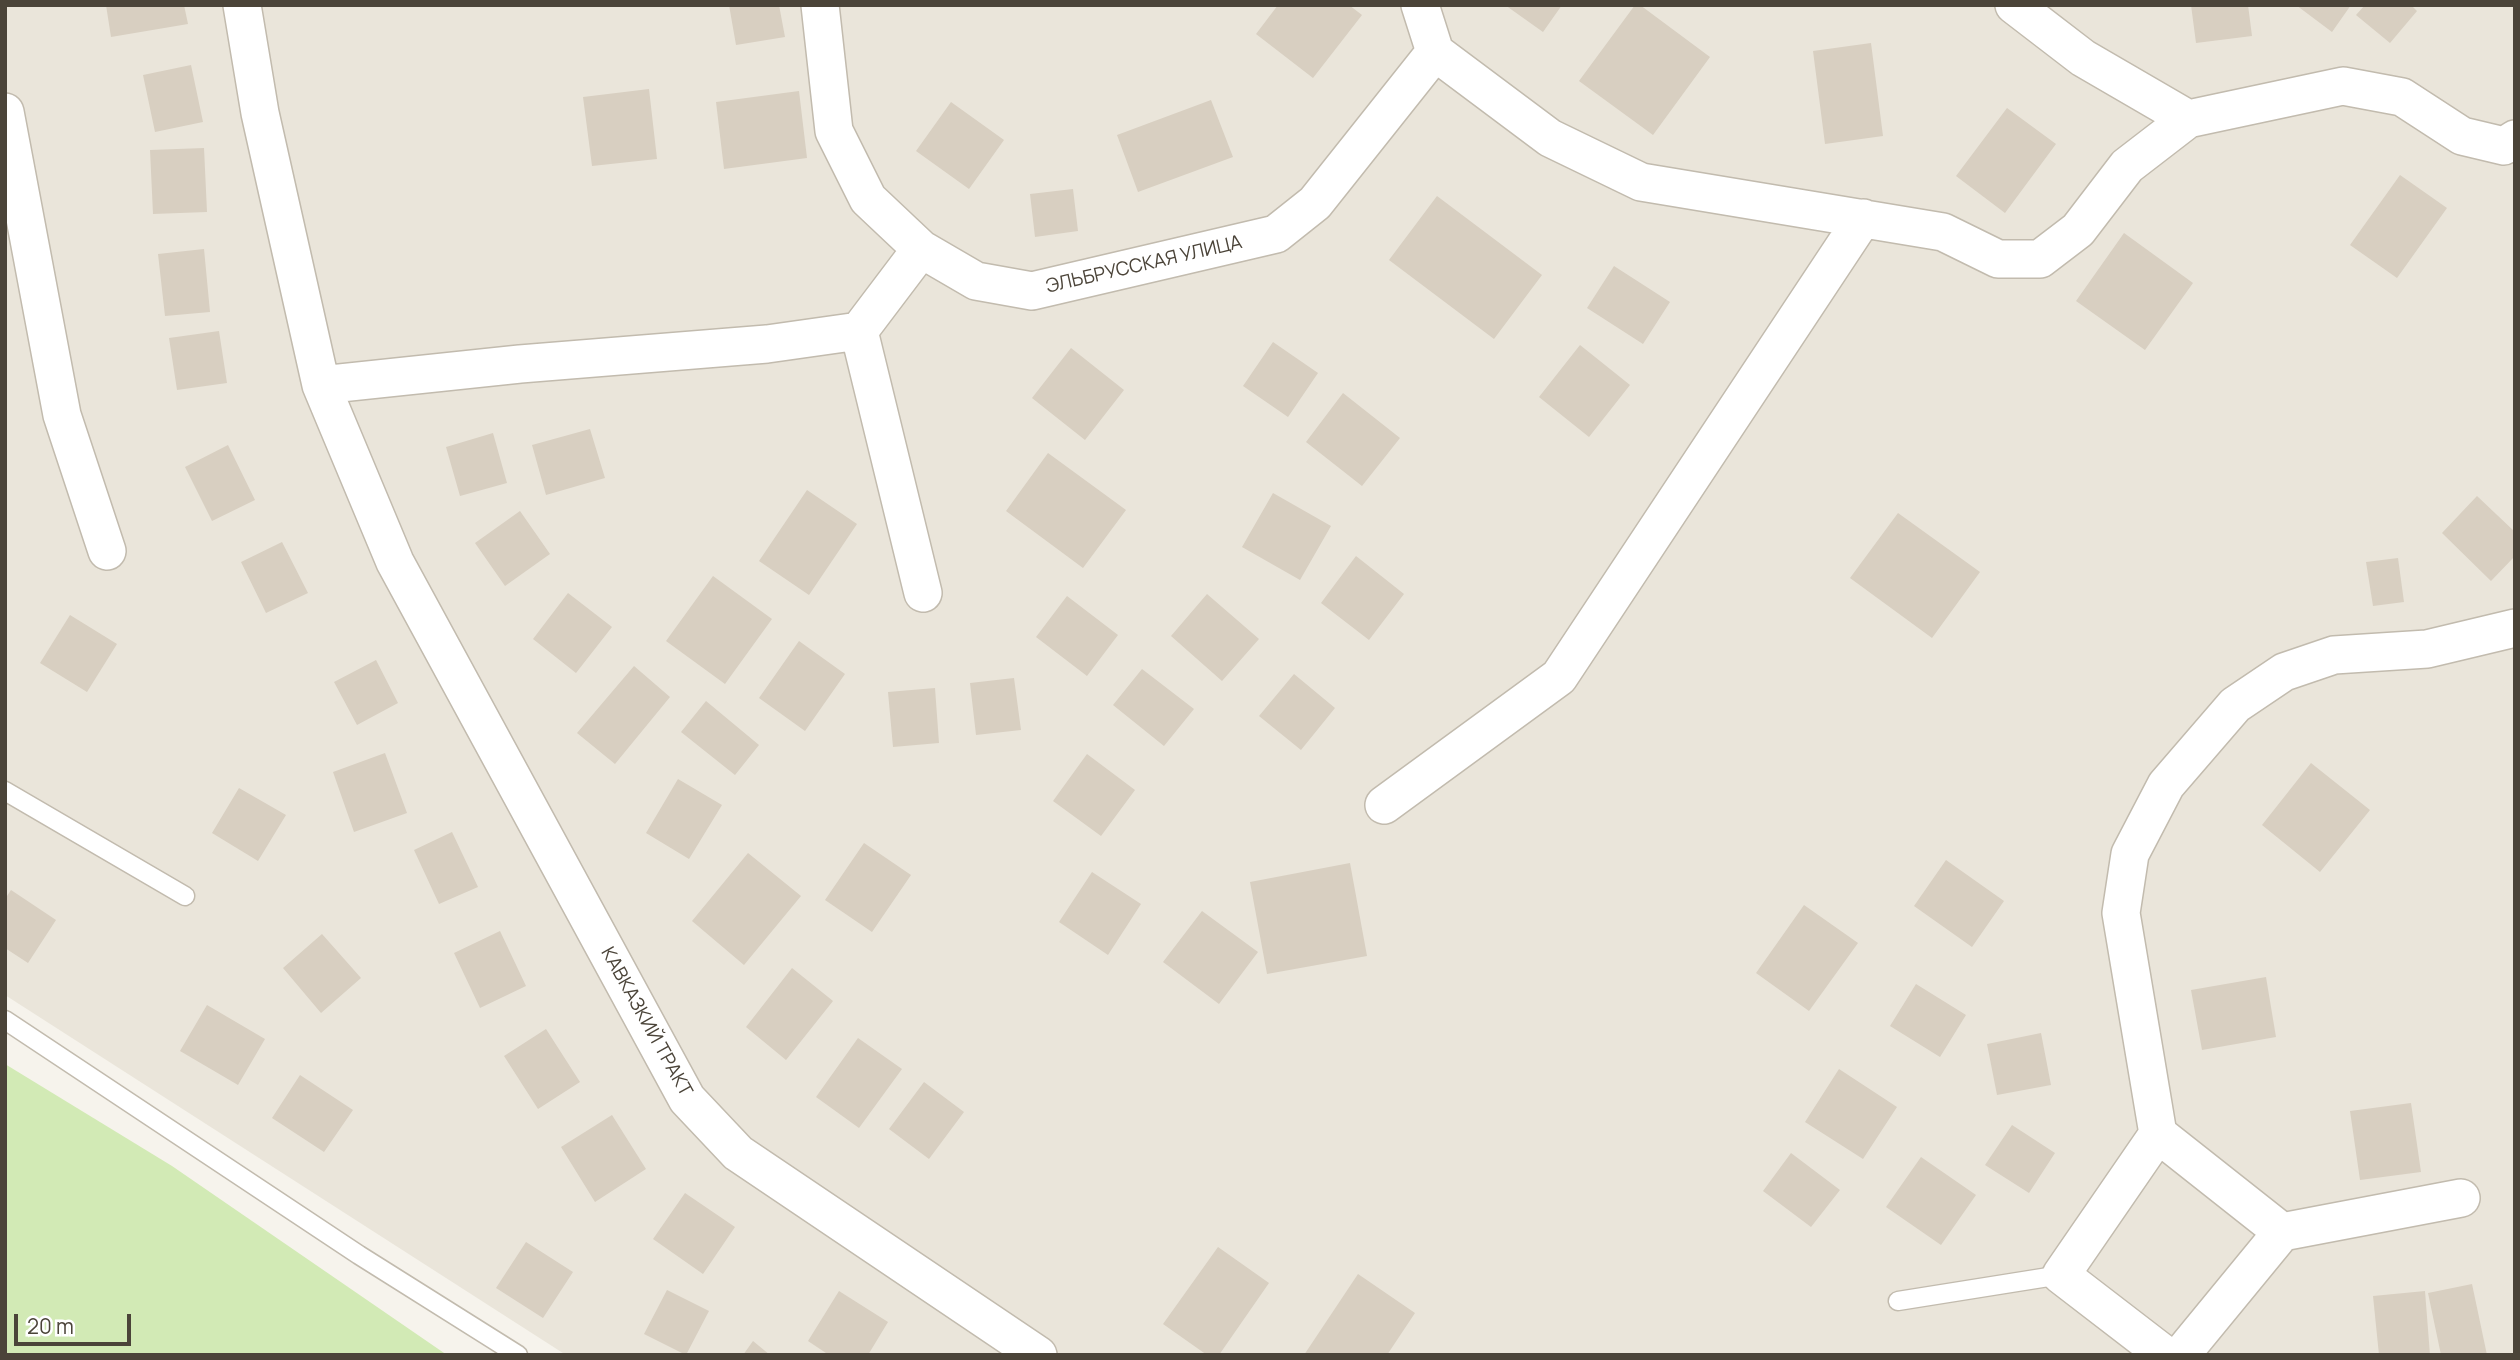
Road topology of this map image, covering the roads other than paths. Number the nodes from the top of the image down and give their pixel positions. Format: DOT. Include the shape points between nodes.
graph roads {
  1 [pos="242,5"];
  2 [pos="820,5"];
  3 [pos="1420,5"];
  4 [pos="2014,5"];
  5 [pos="1435,52"];
  6 [pos="5,112"];
  7 [pos="2188,120"];
  8 [pos="2511,147"];
  9 [pos="1863,218"];
  10 [pos="921,248"];
  11 [pos="859,331"];
  12 [pos="321,385"];
  13 [pos="107,551"];
  14 [pos="923,593"];
  15 [pos="2515,628"];
  16 [pos="5,791"];
  17 [pos="1384,805"];
  18 [pos="186,896"];
  19 [pos="5,1020"];
  20 [pos="2158,1134"];
  21 [pos="2461,1198"];
  22 [pos="2282,1232"];
  23 [pos="2061,1275"];
  24 [pos="1898,1301"];
  25 [pos="518,1355"];
  26 [pos="1038,1355"];
  27 [pos="2165,1355"];
  28 [pos="2181,1355"];
  1 -- 12 [label="street, КАВКАЗКИЙ ТРАКТ" via="260,113"];
  2 -- 10 [label="street, ЭЛЬБРУССКАЯ УЛИЦА" via="834,131 868,199"];
  3 -- 5 [label="street"];
  4 -- 7 [label="street" via="2083,58"];
  5 -- 9 [label="street" via="1550,138 1641,181"];
  5 -- 10 [label="street, ЭЛЬБРУССКАЯ УЛИЦА" via="1315,203 1276,234 1032,291 976,281"];
  6 -- 13 [label="street" via="62,415"];
  7 -- 8 [label="street" via="2343,86 2402,97 2462,136"];
  7 -- 9 [label="street" via="2127,166 2078,230 2040,259 1998,259 1943,232"];
  9 -- 17 [label="street" via="1559,677"];
  10 -- 11 [label="street"];
  11 -- 12 [label="street" via="767,344"];
  11 -- 14 [label="street"];
  12 -- 26 [label="street, КАВКАЗКИЙ ТРАКТ" via="395,562 687,1099 738,1153"];
  15 -- 20 [label="street" via="2427,649 2333,655 2284,672 2235,705 2166,785 2130,854 2121,914"];
  16 -- 18 [label="lane"];
  19 -- 25 [label="lane"];
  20 -- 22 [label="street"];
  20 -- 23 [label="street"];
  21 -- 22 [label="street"];
  22 -- 28 [label="street"];
  23 -- 24 [label="lane"];
  23 -- 27 [label="street"];
}
